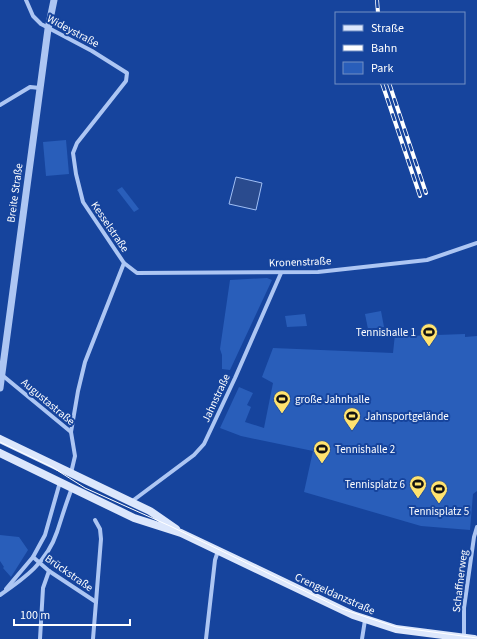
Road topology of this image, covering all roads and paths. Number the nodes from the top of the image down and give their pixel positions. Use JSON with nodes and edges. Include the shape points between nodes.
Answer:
{"nodes":[{"id":1,"x":26,"y":0,"type":"edge"},
{"id":2,"x":54,"y":0,"type":"edge"},
{"id":3,"x":48,"y":29,"type":"junction"},
{"id":4,"x":122,"y":68,"type":"joint"},
{"id":5,"x":40,"y":88,"type":"junction"},
{"id":6,"x":0,"y":105,"type":"edge"},
{"id":7,"x":477,"y":243,"type":"edge"},
{"id":8,"x":124,"y":263,"type":"junction"},
{"id":9,"x":281,"y":273,"type":"junction"},
{"id":10,"x":1,"y":374,"type":"edge"},
{"id":11,"x":0,"y":388,"type":"edge"},
{"id":12,"x":71,"y":432,"type":"junction"},
{"id":13,"x":0,"y":439,"type":"edge"},
{"id":14,"x":0,"y":453,"type":"edge"},
{"id":15,"x":71,"y":474,"type":"junction"},
{"id":16,"x":60,"y":482,"type":"junction"},
{"id":17,"x":72,"y":488,"type":"junction"},
{"id":18,"x":130,"y":502,"type":"junction"},
{"id":19,"x":120,"y":512,"type":"junction"},
{"id":20,"x":95,"y":520,"type":"dead end"},
{"id":21,"x":477,"y":527,"type":"edge"},
{"id":22,"x":181,"y":533,"type":"junction"},
{"id":23,"x":218,"y":551,"type":"junction"},
{"id":24,"x":33,"y":557,"type":"junction"},
{"id":25,"x":40,"y":564,"type":"junction"},
{"id":26,"x":48,"y":571,"type":"junction"},
{"id":27,"x":1,"y":595,"type":"edge"},
{"id":28,"x":96,"y":602,"type":"junction"},
{"id":29,"x":365,"y":620,"type":"junction"},
{"id":30,"x":448,"y":637,"type":"edge"},
{"id":31,"x":464,"y":638,"type":"junction"},
{"id":32,"x":40,"y":639,"type":"edge"},
{"id":33,"x":93,"y":639,"type":"edge"},
{"id":34,"x":206,"y":639,"type":"edge"},
{"id":35,"x":362,"y":639,"type":"edge"},
{"id":36,"x":474,"y":639,"type":"edge"}],
"edges":[{"from":1,"to":3,"type":"street","name":"Wideystraße","via":[[34,16]]},
{"from":2,"to":3,"type":"street","name":"Breite Straße"},
{"from":3,"to":4,"type":"street","name":"Wideystraße"},
{"from":3,"to":5,"type":"street","name":"Breite Straße"},
{"from":4,"to":8,"type":"street","name":"Kesselstraße","via":[[128,78],[77,143],[73,153],[83,202]]},
{"from":5,"to":6,"type":"street","via":[[30,87]]},
{"from":5,"to":10,"type":"street","name":"Breite Straße"},
{"from":7,"to":9,"type":"street","name":"Kronenstraße","via":[[427,260],[318,272]]},
{"from":8,"to":9,"type":"street","name":"Kronenstraße","via":[[137,272]]},
{"from":8,"to":12,"type":"street","name":"Kesselstraße","via":[[85,362]]},
{"from":9,"to":18,"type":"street","name":"Jahnstraße","via":[[204,444],[194,455]]},
{"from":10,"to":11,"type":"street","name":"Breite Straße"},
{"from":10,"to":12,"type":"street","name":"Augustastraße"},
{"from":12,"to":15,"type":"street","name":"Augustastraße","via":[[75,456]]},
{"from":13,"to":15,"type":"main road","name":"Crengeldanzstraße"},
{"from":14,"to":16,"type":"main road","name":"Crengeldanzstraße"},
{"from":15,"to":16,"type":"main road"},
{"from":15,"to":17,"type":"main road"},
{"from":15,"to":18,"type":"main road","name":"Crengeldanzstraße"},
{"from":16,"to":17,"type":"main road","name":"Crengeldanzstraße"},
{"from":16,"to":24,"type":"street","via":[[47,531]]},
{"from":17,"to":19,"type":"main road","name":"Crengeldanzstraße"},
{"from":17,"to":25,"type":"street","via":[[51,547]]},
{"from":18,"to":19,"type":"main road"},
{"from":18,"to":22,"type":"main road","name":"Crengeldanzstraße","via":[[150,511]]},
{"from":19,"to":22,"type":"main road","name":"Crengeldanzstraße"},
{"from":20,"to":28,"type":"street","name":"Brückstraße","via":[[100,529],[101,539]]},
{"from":21,"to":31,"type":"street","name":"Schaffnerweg","via":[[464,608]]},
{"from":22,"to":23,"type":"main road","name":"Crengeldanzstraße"},
{"from":23,"to":29,"type":"main road","name":"Crengeldanzstraße"},
{"from":23,"to":34,"type":"street"},
{"from":24,"to":25,"type":"street","name":"Brückstraße"},
{"from":24,"to":27,"type":"street"},
{"from":25,"to":26,"type":"street","name":"Brückstraße"},
{"from":25,"to":27,"type":"street"},
{"from":26,"to":28,"type":"street","name":"Brückstraße"},
{"from":26,"to":32,"type":"street","via":[[43,588]]},
{"from":28,"to":33,"type":"street","name":"Brückstraße"},
{"from":29,"to":30,"type":"main road","name":"Crengeldanzstraße","via":[[396,629]]},
{"from":29,"to":35,"type":"street"},
{"from":30,"to":31,"type":"main road","name":"Crengeldanzstraße"},
{"from":31,"to":36,"type":"main road","name":"Crengeldanzstraße"}]}
